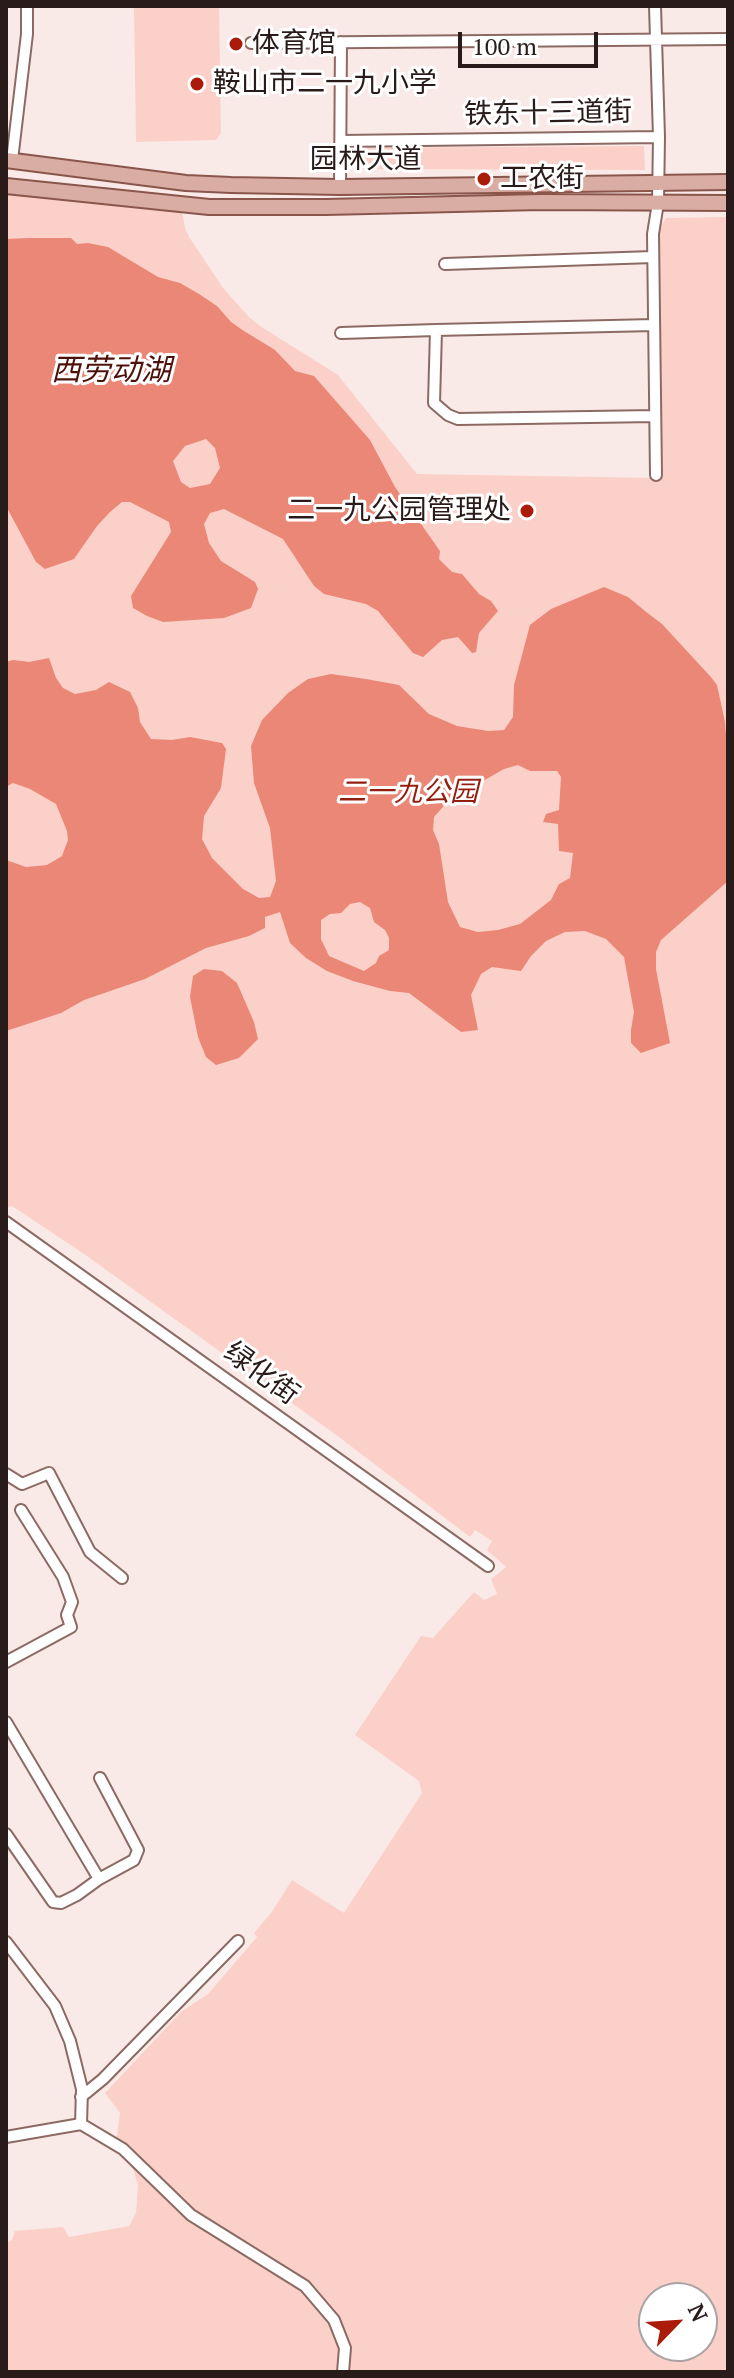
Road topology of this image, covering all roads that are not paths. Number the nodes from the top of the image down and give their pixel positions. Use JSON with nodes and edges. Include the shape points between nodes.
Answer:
{"nodes":[{"id":1,"x":27,"y":6,"type":"edge"},
{"id":2,"x":655,"y":6,"type":"edge"},
{"id":3,"x":728,"y":39,"type":"edge"},
{"id":4,"x":656,"y":41,"type":"junction"},
{"id":5,"x":341,"y":42,"type":"junction"},
{"id":6,"x":251,"y":43,"type":"dead end"},
{"id":7,"x":659,"y":137,"type":"junction"},
{"id":8,"x":341,"y":141,"type":"junction"},
{"id":9,"x":9,"y":160,"type":"edge"},
{"id":10,"x":676,"y":182,"type":"junction"},
{"id":11,"x":728,"y":182,"type":"edge"},
{"id":12,"x":659,"y":183,"type":"junction"},
{"id":13,"x":6,"y":186,"type":"edge"},
{"id":14,"x":340,"y":187,"type":"junction"},
{"id":15,"x":658,"y":203,"type":"junction"},
{"id":16,"x":728,"y":203,"type":"edge"},
{"id":17,"x":653,"y":257,"type":"junction"},
{"id":18,"x":445,"y":264,"type":"dead end"},
{"id":19,"x":654,"y":325,"type":"junction"},
{"id":20,"x":436,"y":330,"type":"junction"},
{"id":21,"x":341,"y":333,"type":"dead end"},
{"id":22,"x":655,"y":416,"type":"junction"},
{"id":23,"x":656,"y":475,"type":"dead end"},
{"id":24,"x":6,"y":1222,"type":"edge"},
{"id":25,"x":6,"y":1474,"type":"edge"},
{"id":26,"x":21,"y":1510,"type":"dead end"},
{"id":27,"x":488,"y":1566,"type":"dead end"},
{"id":28,"x":122,"y":1578,"type":"dead end"},
{"id":29,"x":6,"y":1662,"type":"edge"},
{"id":30,"x":6,"y":1722,"type":"edge"},
{"id":31,"x":100,"y":1778,"type":"dead end"},
{"id":32,"x":6,"y":1834,"type":"edge"},
{"id":33,"x":99,"y":1879,"type":"junction"},
{"id":34,"x":238,"y":1941,"type":"dead end"},
{"id":35,"x":6,"y":1942,"type":"edge"},
{"id":36,"x":81,"y":2097,"type":"junction"},
{"id":37,"x":81,"y":2124,"type":"junction"},
{"id":38,"x":6,"y":2137,"type":"edge"},
{"id":39,"x":343,"y":2372,"type":"edge"}],
"edges":[{"from":1,"to":9,"type":"street"},
{"from":2,"to":4,"type":"street"},
{"from":3,"to":4,"type":"street"},
{"from":4,"to":5,"type":"street"},
{"from":4,"to":7,"type":"street"},
{"from":5,"to":6,"type":"street"},
{"from":5,"to":8,"type":"street"},
{"from":7,"to":8,"type":"street","name":"铁东十三道街"},
{"from":7,"to":12,"type":"street"},
{"from":8,"to":14,"type":"street"},
{"from":9,"to":14,"type":"main road","name":"园林大道","via":[[186,183]]},
{"from":10,"to":11,"type":"main road","name":"园林大道"},
{"from":10,"to":12,"type":"main road","name":"园林大道"},
{"from":10,"to":15,"type":"street","via":[[664,188]]},
{"from":12,"to":14,"type":"main road","name":"园林大道"},
{"from":12,"to":15,"type":"street"},
{"from":13,"to":15,"type":"main road","via":[[209,207]]},
{"from":15,"to":16,"type":"main road"},
{"from":15,"to":17,"type":"street"},
{"from":17,"to":18,"type":"street"},
{"from":17,"to":19,"type":"street"},
{"from":19,"to":20,"type":"street"},
{"from":19,"to":22,"type":"street"},
{"from":20,"to":21,"type":"street"},
{"from":20,"to":22,"type":"street","via":[[434,403],[458,419]]},
{"from":22,"to":23,"type":"street"},
{"from":24,"to":27,"type":"street","name":"绿化街"},
{"from":25,"to":28,"type":"street","via":[[22,1484],[49,1473],[90,1552]]},
{"from":26,"to":29,"type":"street","via":[[63,1577],[72,1602],[67,1615],[71,1627]]},
{"from":30,"to":33,"type":"street"},
{"from":31,"to":33,"type":"street","via":[[138,1850],[134,1860]]},
{"from":32,"to":33,"type":"street","via":[[53,1902],[61,1903]]},
{"from":34,"to":36,"type":"street"},
{"from":35,"to":36,"type":"street","via":[[55,2006],[70,2041]]},
{"from":36,"to":37,"type":"street"},
{"from":37,"to":38,"type":"street"},
{"from":37,"to":39,"type":"street","via":[[123,2149],[191,2215],[305,2286],[334,2320],[345,2348]]}]}
